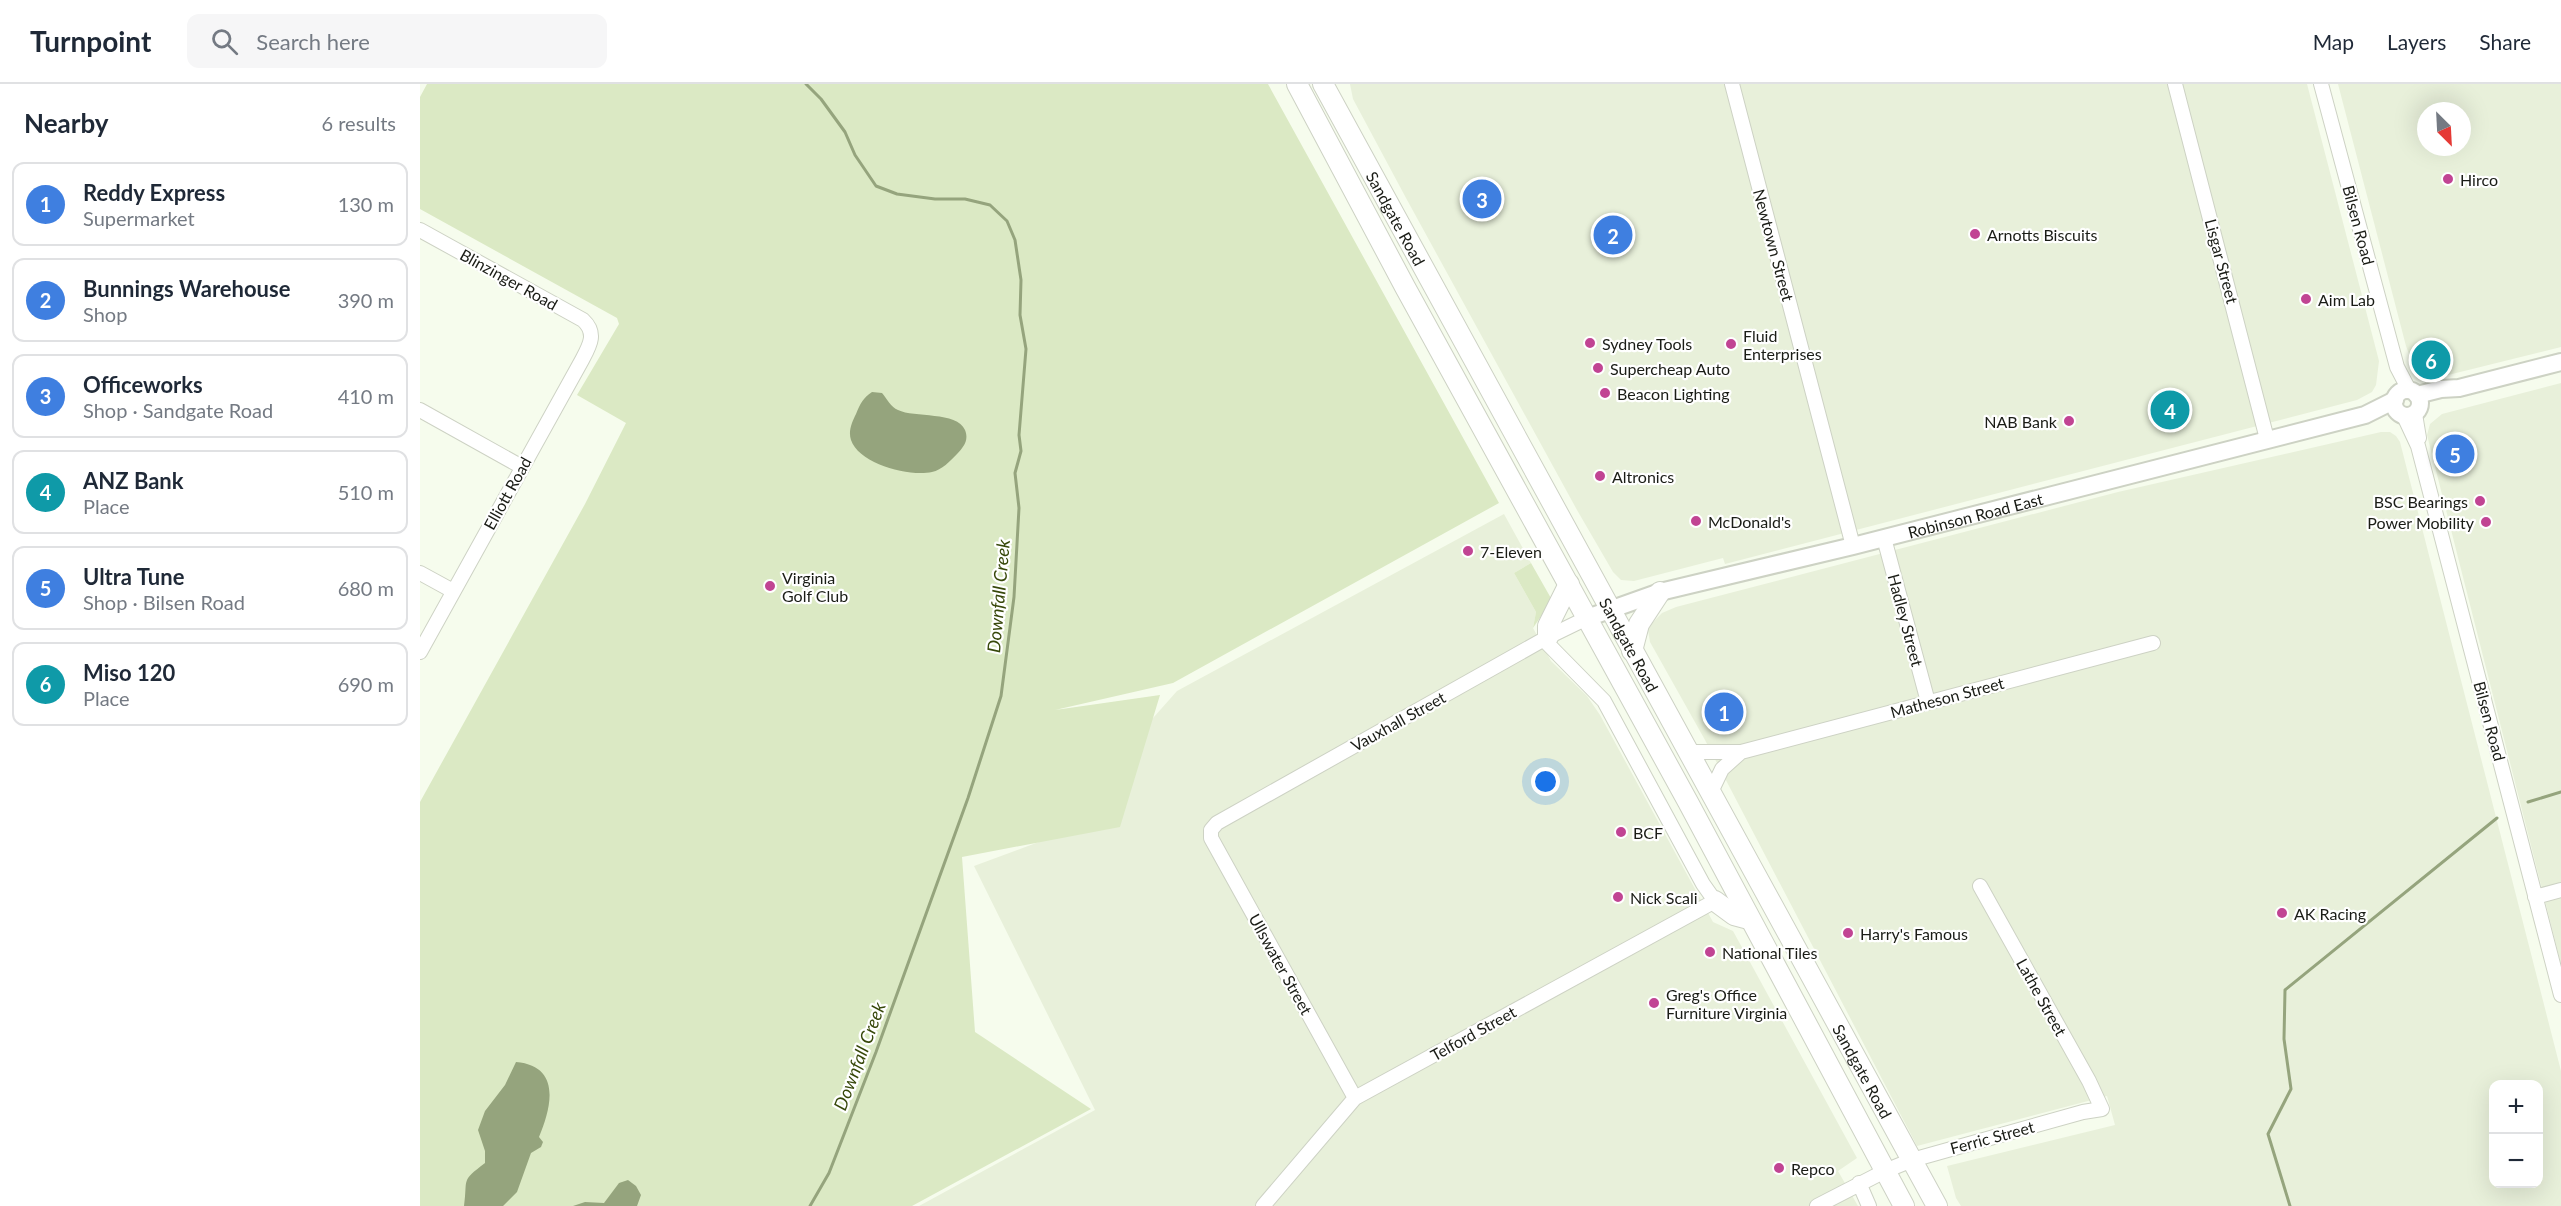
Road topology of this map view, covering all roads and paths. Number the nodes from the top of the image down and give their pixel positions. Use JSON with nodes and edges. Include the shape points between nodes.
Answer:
{"nodes":[{"id":1,"x":1297,"y":84,"type":"edge"},
{"id":2,"x":1732,"y":84,"type":"edge"},
{"id":3,"x":2175,"y":84,"type":"edge"},
{"id":4,"x":2321,"y":84,"type":"edge"},
{"id":5,"x":1330,"y":88,"type":"edge"},
{"id":6,"x":420,"y":230,"type":"edge"},
{"id":7,"x":592,"y":334,"type":"joint"},
{"id":8,"x":2561,"y":362,"type":"edge"},
{"id":9,"x":2407,"y":403,"type":"junction"},
{"id":10,"x":420,"y":410,"type":"edge"},
{"id":11,"x":2267,"y":439,"type":"junction"},
{"id":12,"x":522,"y":466,"type":"junction"},
{"id":13,"x":1884,"y":538,"type":"junction"},
{"id":14,"x":1853,"y":546,"type":"junction"},
{"id":15,"x":420,"y":573,"type":"edge"},
{"id":16,"x":1569,"y":584,"type":"junction"},
{"id":17,"x":453,"y":591,"type":"junction"},
{"id":18,"x":1660,"y":592,"type":"junction"},
{"id":19,"x":1609,"y":608,"type":"junction"},
{"id":20,"x":1587,"y":618,"type":"junction"},
{"id":21,"x":1546,"y":638,"type":"junction"},
{"id":22,"x":2153,"y":643,"type":"dead end"},
{"id":23,"x":1632,"y":651,"type":"junction"},
{"id":24,"x":420,"y":652,"type":"edge"},
{"id":25,"x":1928,"y":702,"type":"junction"},
{"id":26,"x":1687,"y":752,"type":"junction"},
{"id":27,"x":1741,"y":752,"type":"junction"},
{"id":28,"x":1710,"y":794,"type":"junction"},
{"id":29,"x":1211,"y":830,"type":"joint"},
{"id":30,"x":1980,"y":886,"type":"dead end"},
{"id":31,"x":2561,"y":890,"type":"edge"},
{"id":32,"x":2535,"y":897,"type":"junction"},
{"id":33,"x":1715,"y":901,"type":"junction"},
{"id":34,"x":1749,"y":919,"type":"junction"},
{"id":35,"x":2561,"y":995,"type":"edge"},
{"id":36,"x":1355,"y":1098,"type":"junction"},
{"id":37,"x":2102,"y":1109,"type":"joint"},
{"id":38,"x":1912,"y":1160,"type":"junction"},
{"id":39,"x":1885,"y":1170,"type":"junction"},
{"id":40,"x":1859,"y":1183,"type":"junction"},
{"id":41,"x":1263,"y":1206,"type":"edge"},
{"id":42,"x":1817,"y":1206,"type":"edge"},
{"id":43,"x":1869,"y":1206,"type":"edge"},
{"id":44,"x":1904,"y":1206,"type":"edge"},
{"id":45,"x":1937,"y":1206,"type":"edge"}],
"edges":[{"from":1,"to":16,"type":"highway","name":"Sandgate Road"},
{"from":2,"to":14,"type":"street","name":"Newtown Street"},
{"from":3,"to":11,"type":"street","name":"Lisgar Street"},
{"from":4,"to":9,"type":"street","name":"Bilsen Road","via":[[2397,367],[2395,377]]},
{"from":5,"to":19,"type":"highway","name":"Sandgate Road"},
{"from":6,"to":7,"type":"street","name":"Blinzinger Road","via":[[583,320]]},
{"from":7,"to":12,"type":"street","name":"Elliott Road","via":[[586,353]]},
{"from":8,"to":9,"type":"main road","name":"Robinson Road East","via":[[2441,389]]},
{"from":9,"to":11,"type":"main road","name":"Robinson Road East","via":[[2375,416],[2365,415]]},
{"from":9,"to":32,"type":"street","name":"Bilsen Road","via":[[2419,437],[2418,446]]},
{"from":10,"to":12,"type":"street"},
{"from":11,"to":13,"type":"main road","name":"Robinson Road East"},
{"from":12,"to":17,"type":"street","name":"Elliott Road"},
{"from":13,"to":14,"type":"main road","name":"Robinson Road East"},
{"from":13,"to":25,"type":"street","name":"Hadley Street"},
{"from":14,"to":18,"type":"main road","name":"Robinson Road East"},
{"from":15,"to":17,"type":"street"},
{"from":16,"to":20,"type":"highway","name":"Sandgate Road"},
{"from":16,"to":21,"type":"highway"},
{"from":17,"to":24,"type":"street","name":"Elliott Road"},
{"from":18,"to":19,"type":"main road","name":"Robinson Road East"},
{"from":18,"to":23,"type":"highway","via":[[1639,624]]},
{"from":19,"to":20,"type":"main road","name":"Robinson Road East"},
{"from":19,"to":23,"type":"highway","name":"Sandgate Road"},
{"from":20,"to":21,"type":"street","name":"Vauxhall Street"},
{"from":20,"to":34,"type":"highway","name":"Sandgate Road"},
{"from":21,"to":29,"type":"street","name":"Vauxhall Street","via":[[1217,823]]},
{"from":21,"to":33,"type":"street","via":[[1604,701]]},
{"from":22,"to":25,"type":"street","name":"Matheson Street"},
{"from":23,"to":26,"type":"highway","name":"Sandgate Road"},
{"from":25,"to":27,"type":"street","name":"Matheson Street"},
{"from":26,"to":27,"type":"street","name":"Matheson Street"},
{"from":26,"to":28,"type":"highway","name":"Sandgate Road"},
{"from":27,"to":28,"type":"street","via":[[1725,764]]},
{"from":28,"to":38,"type":"highway","name":"Sandgate Road"},
{"from":29,"to":36,"type":"street","name":"Ullswater Street","via":[[1211,838]]},
{"from":30,"to":37,"type":"street","name":"Lathe Street"},
{"from":31,"to":32,"type":"street"},
{"from":32,"to":35,"type":"street","name":"Bilsen Road"},
{"from":33,"to":34,"type":"highway","via":[[1734,915]]},
{"from":33,"to":36,"type":"street","name":"Telford Street"},
{"from":34,"to":39,"type":"highway","name":"Sandgate Road"},
{"from":36,"to":41,"type":"street","name":"Telford Street"},
{"from":37,"to":38,"type":"street","name":"Ferric Street"},
{"from":38,"to":39,"type":"street","name":"Ferric Street"},
{"from":38,"to":45,"type":"highway","name":"Sandgate Road"},
{"from":39,"to":40,"type":"street","name":"Ferric Street"},
{"from":39,"to":44,"type":"highway","name":"Sandgate Road"},
{"from":40,"to":42,"type":"street","name":"Ferric Street"},
{"from":40,"to":43,"type":"street"}]}
